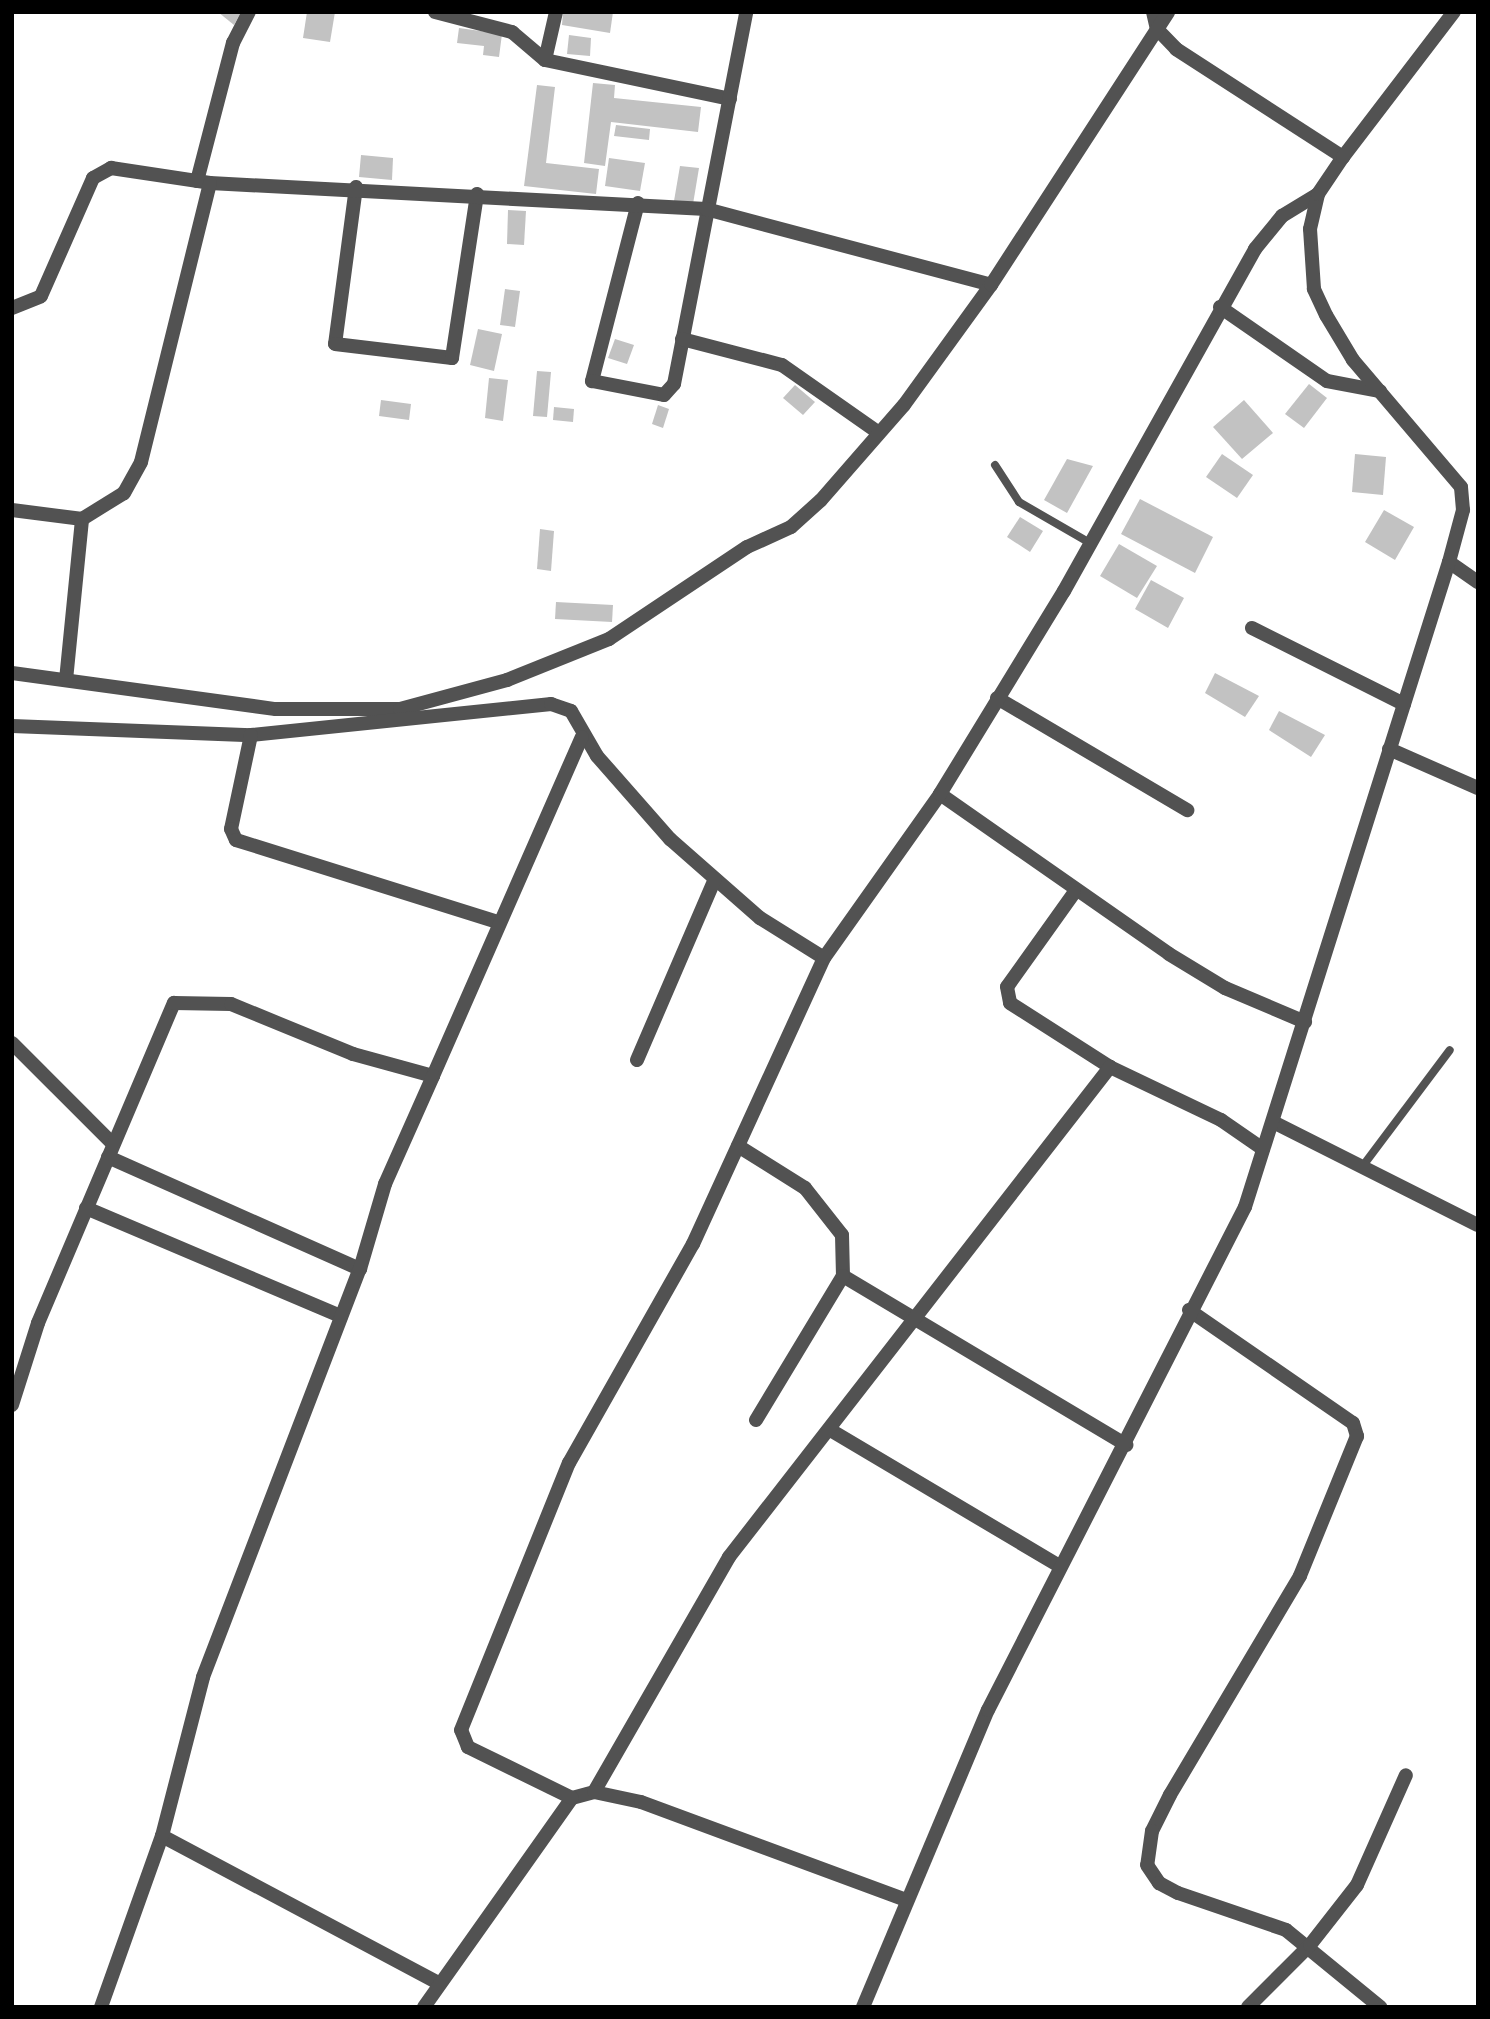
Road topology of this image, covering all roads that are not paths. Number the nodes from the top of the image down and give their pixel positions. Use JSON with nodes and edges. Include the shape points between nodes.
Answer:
{"nodes":[{"id":1,"x":249,"y":12,"type":"edge"},
{"id":2,"x":435,"y":12,"type":"edge"},
{"id":3,"x":556,"y":12,"type":"edge"},
{"id":4,"x":746,"y":12,"type":"edge"},
{"id":5,"x":1153,"y":12,"type":"edge"},
{"id":6,"x":1168,"y":12,"type":"edge"},
{"id":7,"x":1454,"y":12,"type":"edge"},
{"id":8,"x":1157,"y":29,"type":"junction"},
{"id":9,"x":545,"y":60,"type":"junction"},
{"id":10,"x":730,"y":99,"type":"junction"},
{"id":11,"x":1343,"y":157,"type":"junction"},
{"id":12,"x":204,"y":182,"type":"junction"},
{"id":13,"x":356,"y":187,"type":"junction"},
{"id":14,"x":477,"y":194,"type":"junction"},
{"id":15,"x":1318,"y":194,"type":"junction"},
{"id":16,"x":638,"y":203,"type":"junction"},
{"id":17,"x":706,"y":209,"type":"junction"},
{"id":18,"x":991,"y":285,"type":"junction"},
{"id":19,"x":1220,"y":307,"type":"junction"},
{"id":20,"x":12,"y":308,"type":"edge"},
{"id":21,"x":682,"y":339,"type":"junction"},
{"id":22,"x":1380,"y":391,"type":"junction"},
{"id":23,"x":879,"y":433,"type":"junction"},
{"id":24,"x":995,"y":465,"type":"dead end"},
{"id":25,"x":12,"y":510,"type":"edge"},
{"id":26,"x":82,"y":519,"type":"junction"},
{"id":27,"x":1090,"y":543,"type":"junction"},
{"id":28,"x":1449,"y":562,"type":"junction"},
{"id":29,"x":1478,"y":582,"type":"edge"},
{"id":30,"x":1252,"y":628,"type":"dead end"},
{"id":31,"x":12,"y":673,"type":"edge"},
{"id":32,"x":66,"y":680,"type":"junction"},
{"id":33,"x":997,"y":698,"type":"junction"},
{"id":34,"x":1404,"y":705,"type":"junction"},
{"id":35,"x":12,"y":726,"type":"edge"},
{"id":36,"x":251,"y":736,"type":"junction"},
{"id":37,"x":582,"y":737,"type":"junction"},
{"id":38,"x":1390,"y":749,"type":"junction"},
{"id":39,"x":1478,"y":789,"type":"edge"},
{"id":40,"x":940,"y":794,"type":"junction"},
{"id":41,"x":1187,"y":810,"type":"dead end"},
{"id":42,"x":715,"y":879,"type":"junction"},
{"id":43,"x":1074,"y":893,"type":"junction"},
{"id":44,"x":498,"y":922,"type":"junction"},
{"id":45,"x":824,"y":958,"type":"junction"},
{"id":46,"x":1305,"y":1021,"type":"junction"},
{"id":47,"x":12,"y":1043,"type":"edge"},
{"id":48,"x":1450,"y":1050,"type":"dead end"},
{"id":49,"x":637,"y":1060,"type":"dead end"},
{"id":50,"x":1110,"y":1067,"type":"junction"},
{"id":51,"x":433,"y":1076,"type":"junction"},
{"id":52,"x":1273,"y":1122,"type":"junction"},
{"id":53,"x":738,"y":1146,"type":"junction"},
{"id":54,"x":1263,"y":1149,"type":"junction"},
{"id":55,"x":111,"y":1151,"type":"junction"},
{"id":56,"x":1362,"y":1167,"type":"junction"},
{"id":57,"x":86,"y":1208,"type":"junction"},
{"id":58,"x":1478,"y":1225,"type":"edge"},
{"id":59,"x":359,"y":1269,"type":"junction"},
{"id":60,"x":843,"y":1276,"type":"junction"},
{"id":61,"x":1189,"y":1310,"type":"junction"},
{"id":62,"x":341,"y":1316,"type":"junction"},
{"id":63,"x":914,"y":1324,"type":"junction"},
{"id":64,"x":12,"y":1405,"type":"edge"},
{"id":65,"x":756,"y":1420,"type":"dead end"},
{"id":66,"x":832,"y":1431,"type":"junction"},
{"id":67,"x":1126,"y":1445,"type":"junction"},
{"id":68,"x":1058,"y":1565,"type":"junction"},
{"id":69,"x":1406,"y":1775,"type":"dead end"},
{"id":70,"x":594,"y":1792,"type":"junction"},
{"id":71,"x":572,"y":1798,"type":"junction"},
{"id":72,"x":162,"y":1836,"type":"junction"},
{"id":73,"x":906,"y":1900,"type":"junction"},
{"id":74,"x":1310,"y":1945,"type":"junction"},
{"id":75,"x":438,"y":1983,"type":"junction"},
{"id":76,"x":867,"y":2005,"type":"edge"},
{"id":77,"x":100,"y":2007,"type":"edge"},
{"id":78,"x":424,"y":2007,"type":"edge"},
{"id":79,"x":1248,"y":2007,"type":"edge"},
{"id":80,"x":1380,"y":2007,"type":"edge"}],
"edges":[{"from":1,"to":12,"type":"street","via":[[233,43]]},
{"from":2,"to":9,"type":"street","via":[[498,26]]},
{"from":3,"to":9,"type":"street"},
{"from":4,"to":10,"type":"street"},
{"from":5,"to":8,"type":"street"},
{"from":6,"to":8,"type":"street"},
{"from":7,"to":11,"type":"street"},
{"from":8,"to":11,"type":"street","via":[[1185,55]]},
{"from":8,"to":18,"type":"street"},
{"from":9,"to":10,"type":"street"},
{"from":10,"to":17,"type":"street"},
{"from":11,"to":15,"type":"street"},
{"from":12,"to":13,"type":"street"},
{"from":12,"to":20,"type":"street","via":[[100,171],[41,296]]},
{"from":12,"to":26,"type":"street","via":[[141,462],[124,493]]},
{"from":13,"to":14,"type":"street"},
{"from":13,"to":14,"type":"street","via":[[335,344],[452,358]]},
{"from":14,"to":16,"type":"street"},
{"from":15,"to":19,"type":"street","via":[[1282,216]]},
{"from":15,"to":22,"type":"street","via":[[1310,229],[1314,289],[1353,360]]},
{"from":16,"to":17,"type":"street"},
{"from":16,"to":21,"type":"street","via":[[592,381],[671,391]]},
{"from":17,"to":18,"type":"street"},
{"from":17,"to":21,"type":"street"},
{"from":18,"to":23,"type":"street"},
{"from":19,"to":22,"type":"street","via":[[1328,382]]},
{"from":19,"to":27,"type":"street"},
{"from":21,"to":23,"type":"street","via":[[782,365]]},
{"from":22,"to":28,"type":"street","via":[[1461,487],[1463,510]]},
{"from":23,"to":32,"type":"street","via":[[791,527],[747,547],[609,639],[507,680],[400,709],[321,712]]},
{"from":24,"to":27,"type":"lane","via":[[1019,502]]},
{"from":25,"to":26,"type":"street"},
{"from":26,"to":32,"type":"street"},
{"from":27,"to":33,"type":"street"},
{"from":28,"to":29,"type":"street"},
{"from":28,"to":34,"type":"street"},
{"from":30,"to":34,"type":"street"},
{"from":31,"to":32,"type":"street"},
{"from":33,"to":40,"type":"street"},
{"from":33,"to":41,"type":"street"},
{"from":34,"to":38,"type":"street"},
{"from":35,"to":36,"type":"street"},
{"from":36,"to":37,"type":"street","via":[[551,704],[571,711]]},
{"from":36,"to":44,"type":"street","via":[[231,829],[236,840]]},
{"from":37,"to":42,"type":"street","via":[[670,839]]},
{"from":37,"to":44,"type":"street"},
{"from":38,"to":39,"type":"street"},
{"from":38,"to":46,"type":"street"},
{"from":40,"to":43,"type":"street"},
{"from":40,"to":45,"type":"street"},
{"from":42,"to":45,"type":"street","via":[[760,918]]},
{"from":42,"to":49,"type":"street"},
{"from":43,"to":46,"type":"street","via":[[1225,988]]},
{"from":43,"to":50,"type":"street","via":[[1007,987],[1010,1003]]},
{"from":44,"to":51,"type":"street"},
{"from":45,"to":53,"type":"street"},
{"from":46,"to":52,"type":"street"},
{"from":47,"to":55,"type":"street"},
{"from":48,"to":56,"type":"lane"},
{"from":50,"to":54,"type":"street","via":[[1221,1120]]},
{"from":50,"to":63,"type":"street"},
{"from":51,"to":55,"type":"street","via":[[353,1054],[231,1004],[174,1003],[163,1019]]},
{"from":51,"to":59,"type":"street","via":[[384,1184]]},
{"from":52,"to":54,"type":"street"},
{"from":52,"to":56,"type":"street"},
{"from":53,"to":60,"type":"street","via":[[805,1188],[842,1235]]},
{"from":53,"to":71,"type":"street","via":[[693,1244],[569,1463],[464,1716],[461,1730],[468,1747]]},
{"from":54,"to":61,"type":"street","via":[[1244,1207]]},
{"from":55,"to":57,"type":"street"},
{"from":55,"to":59,"type":"street"},
{"from":56,"to":58,"type":"street"},
{"from":57,"to":62,"type":"street"},
{"from":57,"to":64,"type":"street","via":[[37,1323]]},
{"from":59,"to":62,"type":"street"},
{"from":60,"to":63,"type":"street"},
{"from":60,"to":65,"type":"street"},
{"from":61,"to":67,"type":"street"},
{"from":61,"to":74,"type":"street","via":[[1353,1423],[1357,1436],[1300,1576],[1152,1831],[1147,1865],[1159,1883],[1178,1893],[1242,1911]]},
{"from":62,"to":72,"type":"street","via":[[203,1677]]},
{"from":63,"to":66,"type":"street"},
{"from":63,"to":67,"type":"street"},
{"from":66,"to":68,"type":"street"},
{"from":66,"to":70,"type":"street","via":[[729,1557]]},
{"from":67,"to":68,"type":"street"},
{"from":68,"to":73,"type":"street"},
{"from":69,"to":74,"type":"street","via":[[1371,1864]]},
{"from":70,"to":71,"type":"street"},
{"from":70,"to":73,"type":"street","via":[[641,1802]]},
{"from":71,"to":75,"type":"street","via":[[487,1925]]},
{"from":72,"to":75,"type":"street"},
{"from":72,"to":77,"type":"street"},
{"from":73,"to":76,"type":"street"},
{"from":74,"to":79,"type":"street"},
{"from":74,"to":80,"type":"street"},
{"from":75,"to":78,"type":"street"}]}
